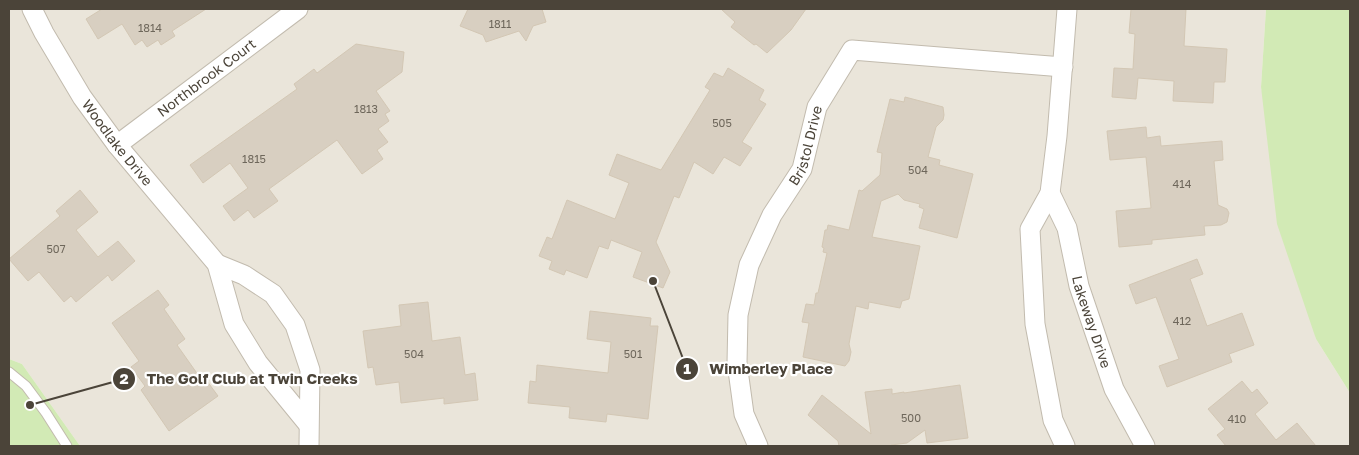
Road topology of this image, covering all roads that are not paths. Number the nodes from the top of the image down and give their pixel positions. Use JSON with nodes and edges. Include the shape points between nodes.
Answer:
{"nodes":[{"id":1,"x":32,"y":9,"type":"edge"},
{"id":2,"x":298,"y":9,"type":"edge"},
{"id":3,"x":1067,"y":9,"type":"edge"},
{"id":4,"x":1062,"y":67,"type":"junction"},
{"id":5,"x":117,"y":145,"type":"junction"},
{"id":6,"x":1050,"y":193,"type":"junction"},
{"id":7,"x":217,"y":264,"type":"junction"},
{"id":8,"x":9,"y":372,"type":"edge"},
{"id":9,"x":308,"y":424,"type":"junction"},
{"id":10,"x":67,"y":446,"type":"edge"},
{"id":11,"x":309,"y":446,"type":"edge"},
{"id":12,"x":758,"y":446,"type":"edge"},
{"id":13,"x":1065,"y":446,"type":"edge"},
{"id":14,"x":1144,"y":446,"type":"edge"}],
"edges":[{"from":1,"to":5,"type":"street","name":"Woodlake Drive","via":[[82,98]]},
{"from":2,"to":5,"type":"street","name":"Northbrook Court"},
{"from":3,"to":4,"type":"street"},
{"from":4,"to":6,"type":"street"},
{"from":4,"to":12,"type":"street","name":"Bristol Drive","via":[[852,50],[817,107],[802,169],[772,215],[749,265],[738,315],[737,363],[744,414]]},
{"from":5,"to":7,"type":"street","name":"Woodlake Drive"},
{"from":6,"to":13,"type":"street","via":[[1030,229],[1035,314],[1053,420]]},
{"from":6,"to":14,"type":"street","name":"Lakeway Drive","via":[[1067,228],[1079,286],[1114,389]]},
{"from":7,"to":9,"type":"street","name":"Woodlake Drive","via":[[234,324],[258,363]]},
{"from":7,"to":9,"type":"street","name":"Woodlake Drive","via":[[244,275],[273,294],[296,325],[310,370]]},
{"from":8,"to":10,"type":"lane","via":[[26,386]]},
{"from":9,"to":11,"type":"street","name":"Woodlake Drive"}]}
